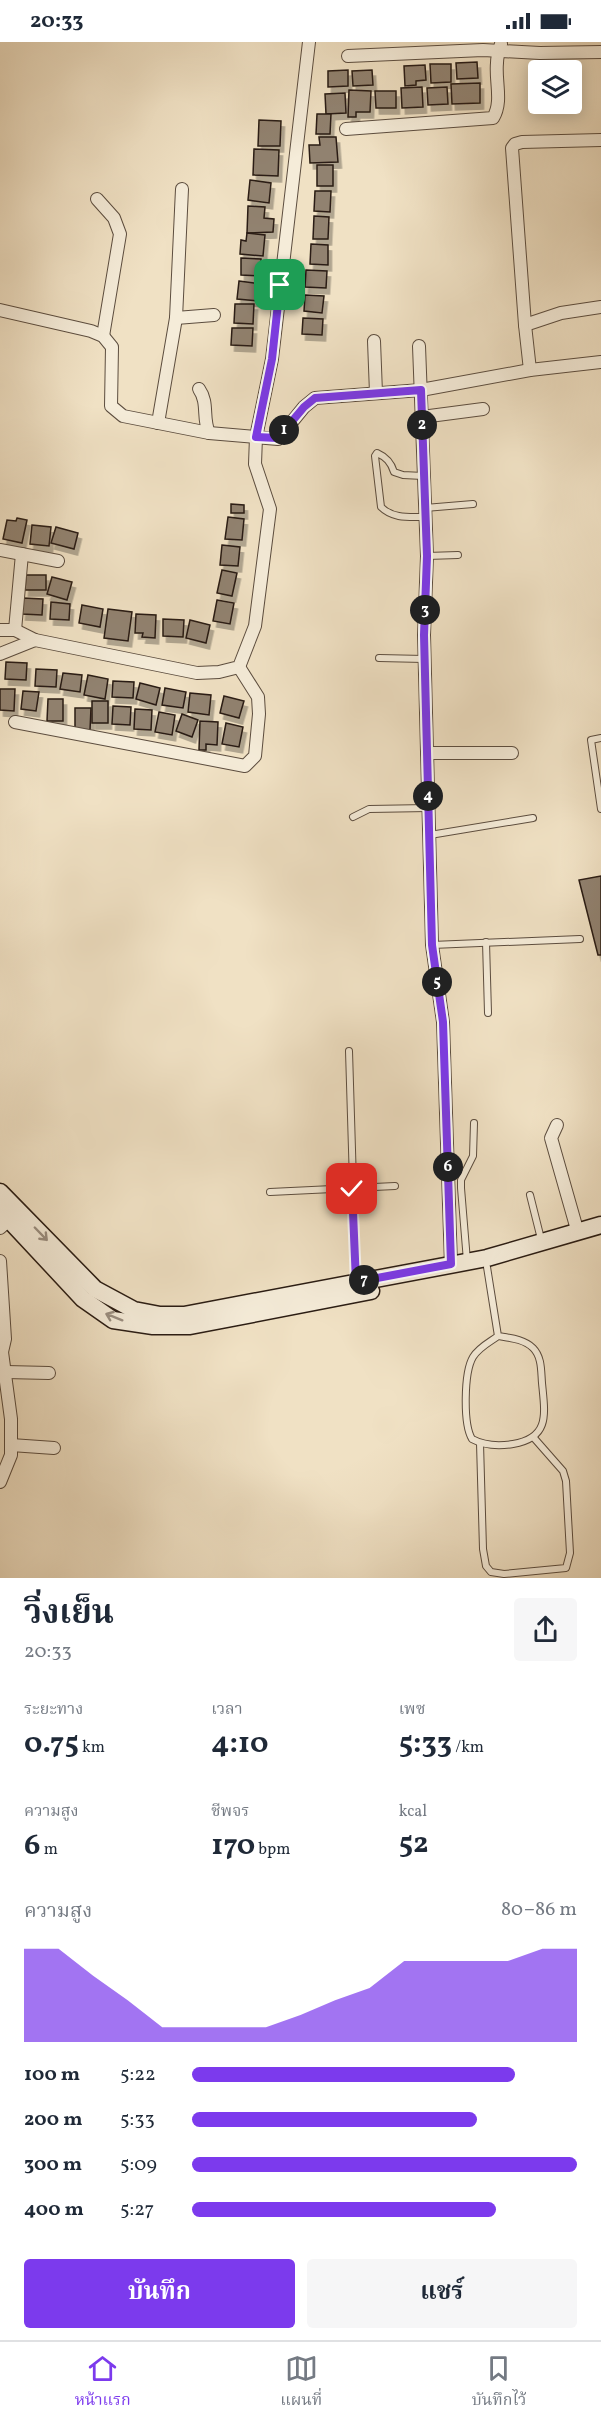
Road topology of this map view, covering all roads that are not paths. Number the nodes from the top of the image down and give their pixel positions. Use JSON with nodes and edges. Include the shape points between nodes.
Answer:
{"nodes":[{"id":1,"x":309,"y":42,"type":"edge"},
{"id":2,"x":500,"y":46,"type":"edge"},
{"id":3,"x":601,"y":52,"type":"edge"},
{"id":4,"x":348,"y":56,"type":"dead end"},
{"id":5,"x":346,"y":129,"type":"dead end"},
{"id":6,"x":601,"y":140,"type":"edge"},
{"id":7,"x":182,"y":189,"type":"dead end"},
{"id":8,"x":97,"y":199,"type":"dead end"},
{"id":9,"x":601,"y":307,"type":"edge"},
{"id":10,"x":0,"y":310,"type":"edge"},
{"id":11,"x":214,"y":315,"type":"dead end"},
{"id":12,"x":176,"y":318,"type":"junction"},
{"id":13,"x":525,"y":325,"type":"junction"},
{"id":14,"x":103,"y":336,"type":"junction"},
{"id":15,"x":374,"y":341,"type":"dead end"},
{"id":16,"x":419,"y":346,"type":"dead end"},
{"id":17,"x":601,"y":363,"type":"edge"},
{"id":18,"x":530,"y":370,"type":"junction"},
{"id":19,"x":199,"y":389,"type":"dead end"},
{"id":20,"x":421,"y":390,"type":"junction"},
{"id":21,"x":376,"y":393,"type":"junction"},
{"id":22,"x":483,"y":409,"type":"dead end"},
{"id":23,"x":422,"y":417,"type":"junction"},
{"id":24,"x":158,"y":423,"type":"junction"},
{"id":25,"x":209,"y":433,"type":"junction"},
{"id":26,"x":256,"y":437,"type":"junction"},
{"id":27,"x":423,"y":476,"type":"junction"},
{"id":28,"x":473,"y":504,"type":"dead end"},
{"id":29,"x":424,"y":513,"type":"junction"},
{"id":30,"x":0,"y":550,"type":"edge"},
{"id":31,"x":22,"y":554,"type":"junction"},
{"id":32,"x":458,"y":555,"type":"dead end"},
{"id":33,"x":427,"y":556,"type":"junction"},
{"id":34,"x":58,"y":561,"type":"dead end"},
{"id":35,"x":0,"y":630,"type":"edge"},
{"id":36,"x":15,"y":630,"type":"junction"},
{"id":37,"x":35,"y":640,"type":"junction"},
{"id":38,"x":0,"y":654,"type":"edge"},
{"id":39,"x":379,"y":658,"type":"dead end"},
{"id":40,"x":425,"y":659,"type":"junction"},
{"id":41,"x":239,"y":667,"type":"junction"},
{"id":42,"x":15,"y":722,"type":"dead end"},
{"id":43,"x":601,"y":738,"type":"edge"},
{"id":44,"x":427,"y":753,"type":"junction"},
{"id":45,"x":512,"y":753,"type":"dead end"},
{"id":46,"x":428,"y":808,"type":"junction"},
{"id":47,"x":601,"y":809,"type":"edge"},
{"id":48,"x":353,"y":817,"type":"dead end"},
{"id":49,"x":533,"y":818,"type":"dead end"},
{"id":50,"x":430,"y":835,"type":"junction"},
{"id":51,"x":580,"y":939,"type":"dead end"},
{"id":52,"x":486,"y":942,"type":"junction"},
{"id":53,"x":432,"y":945,"type":"junction"},
{"id":54,"x":488,"y":1013,"type":"dead end"},
{"id":55,"x":349,"y":1051,"type":"dead end"},
{"id":56,"x":474,"y":1123,"type":"dead end"},
{"id":57,"x":557,"y":1125,"type":"dead end"},
{"id":58,"x":395,"y":1186,"type":"dead end"},
{"id":59,"x":352,"y":1189,"type":"junction"},
{"id":60,"x":0,"y":1192,"type":"edge"},
{"id":61,"x":270,"y":1192,"type":"dead end"},
{"id":62,"x":530,"y":1195,"type":"dead end"},
{"id":63,"x":3,"y":1220,"type":"edge"},
{"id":64,"x":601,"y":1225,"type":"edge"},
{"id":65,"x":578,"y":1233,"type":"junction"},
{"id":66,"x":601,"y":1233,"type":"edge"},
{"id":67,"x":542,"y":1243,"type":"junction"},
{"id":68,"x":0,"y":1261,"type":"edge"},
{"id":69,"x":459,"y":1263,"type":"junction"},
{"id":70,"x":487,"y":1267,"type":"junction"},
{"id":71,"x":356,"y":1282,"type":"junction"},
{"id":72,"x":498,"y":1336,"type":"junction"},
{"id":73,"x":1,"y":1351,"type":"edge"},
{"id":74,"x":6,"y":1372,"type":"junction"},
{"id":75,"x":49,"y":1373,"type":"dead end"},
{"id":76,"x":534,"y":1438,"type":"junction"},
{"id":77,"x":480,"y":1443,"type":"junction"},
{"id":78,"x":11,"y":1445,"type":"junction"},
{"id":79,"x":54,"y":1448,"type":"dead end"},
{"id":80,"x":0,"y":1482,"type":"edge"}],
"edges":[{"from":1,"to":26,"type":"street","via":[[272,359]]},
{"from":2,"to":3,"type":"street","via":[[540,52]]},
{"from":2,"to":4,"type":"street"},
{"from":2,"to":5,"type":"street","via":[[496,64],[498,102],[493,118]]},
{"from":6,"to":13,"type":"street","via":[[522,142],[512,148]]},
{"from":7,"to":12,"type":"street"},
{"from":8,"to":14,"type":"street","via":[[114,218],[120,234]]},
{"from":9,"to":13,"type":"street"},
{"from":10,"to":14,"type":"street"},
{"from":11,"to":12,"type":"street"},
{"from":12,"to":24,"type":"street"},
{"from":13,"to":18,"type":"street"},
{"from":14,"to":24,"type":"street","via":[[112,347],[111,406],[123,416]]},
{"from":15,"to":21,"type":"street"},
{"from":16,"to":20,"type":"street"},
{"from":17,"to":18,"type":"street"},
{"from":18,"to":20,"type":"street"},
{"from":19,"to":25,"type":"street","via":[[204,396],[204,422]]},
{"from":20,"to":21,"type":"street"},
{"from":20,"to":23,"type":"street"},
{"from":21,"to":26,"type":"street","via":[[315,398],[278,438]]},
{"from":22,"to":23,"type":"street"},
{"from":23,"to":27,"type":"street"},
{"from":24,"to":25,"type":"street"},
{"from":25,"to":26,"type":"street"},
{"from":26,"to":41,"type":"street","via":[[255,464],[270,510],[255,626]]},
{"from":27,"to":29,"type":"street"},
{"from":27,"to":29,"type":"lane","via":[[394,472],[391,463],[377,453],[375,456],[381,507],[386,513],[397,517]]},
{"from":28,"to":29,"type":"lane"},
{"from":29,"to":33,"type":"street"},
{"from":30,"to":31,"type":"street"},
{"from":31,"to":34,"type":"street"},
{"from":31,"to":36,"type":"street"},
{"from":32,"to":33,"type":"lane"},
{"from":33,"to":40,"type":"street"},
{"from":35,"to":36,"type":"street"},
{"from":36,"to":37,"type":"street"},
{"from":37,"to":38,"type":"street"},
{"from":37,"to":41,"type":"street","via":[[196,673]]},
{"from":39,"to":40,"type":"lane"},
{"from":40,"to":44,"type":"street"},
{"from":41,"to":42,"type":"street","via":[[258,697],[255,756],[245,766]]},
{"from":43,"to":47,"type":"lane","via":[[591,740]]},
{"from":44,"to":45,"type":"street"},
{"from":44,"to":46,"type":"street"},
{"from":46,"to":48,"type":"lane","via":[[369,809]]},
{"from":46,"to":50,"type":"street"},
{"from":49,"to":50,"type":"lane"},
{"from":50,"to":53,"type":"street"},
{"from":51,"to":52,"type":"lane"},
{"from":52,"to":53,"type":"lane"},
{"from":52,"to":54,"type":"lane"},
{"from":53,"to":69,"type":"street","via":[[443,1022]]},
{"from":55,"to":59,"type":"lane"},
{"from":56,"to":69,"type":"lane","via":[[473,1156],[461,1180]]},
{"from":57,"to":65,"type":"street","via":[[551,1138]]},
{"from":58,"to":59,"type":"lane"},
{"from":59,"to":61,"type":"lane"},
{"from":59,"to":71,"type":"lane"},
{"from":60,"to":71,"type":"street","one_way":true,"via":[[95,1289],[134,1310],[184,1315]]},
{"from":62,"to":67,"type":"lane"},
{"from":70,"to":63,"type":"street","one_way":true,"via":[[190,1326],[153,1326],[113,1320],[82,1299]]},
{"from":64,"to":65,"type":"street"},
{"from":65,"to":67,"type":"street"},
{"from":66,"to":70,"type":"street"},
{"from":67,"to":69,"type":"street"},
{"from":68,"to":73,"type":"street","via":[[5,1339]]},
{"from":69,"to":71,"type":"street"},
{"from":70,"to":72,"type":"lane"},
{"from":72,"to":76,"type":"lane","via":[[520,1340],[539,1355],[544,1411]]},
{"from":72,"to":77,"type":"lane","via":[[478,1350],[469,1366],[468,1427],[472,1439]]},
{"from":73,"to":74,"type":"street"},
{"from":74,"to":75,"type":"street"},
{"from":74,"to":78,"type":"street"},
{"from":76,"to":77,"type":"lane","via":[[503,1446]]},
{"from":76,"to":77,"type":"lane","via":[[563,1471],[566,1481],[570,1553],[566,1568],[504,1574],[491,1572],[486,1566]]},
{"from":78,"to":79,"type":"street"},
{"from":78,"to":80,"type":"street"}]}
